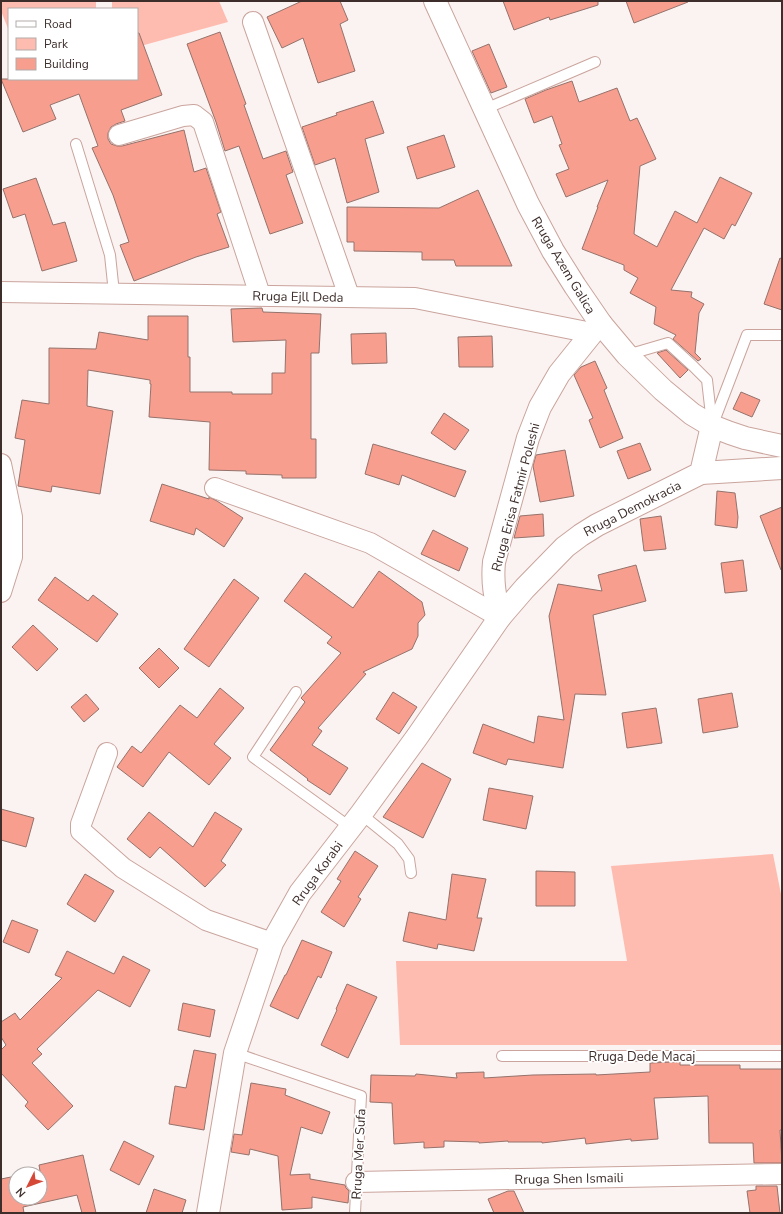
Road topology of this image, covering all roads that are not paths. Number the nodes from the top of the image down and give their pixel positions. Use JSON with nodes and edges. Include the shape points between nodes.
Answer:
{"nodes":[{"id":1,"x":435,"y":1,"type":"edge"},
{"id":2,"x":253,"y":22,"type":"dead end"},
{"id":3,"x":595,"y":62,"type":"dead end"},
{"id":4,"x":485,"y":109,"type":"junction"},
{"id":5,"x":119,"y":135,"type":"dead end"},
{"id":6,"x":76,"y":144,"type":"dead end"},
{"id":7,"x":1,"y":292,"type":"edge"},
{"id":8,"x":114,"y":293,"type":"junction"},
{"id":9,"x":260,"y":295,"type":"junction"},
{"id":10,"x":348,"y":296,"type":"junction"},
{"id":11,"x":596,"y":328,"type":"junction"},
{"id":12,"x":782,"y":335,"type":"edge"},
{"id":13,"x":627,"y":354,"type":"junction"},
{"id":14,"x":712,"y":426,"type":"junction"},
{"id":15,"x":782,"y":446,"type":"edge"},
{"id":16,"x":1,"y":464,"type":"edge"},
{"id":17,"x":782,"y":468,"type":"edge"},
{"id":18,"x":701,"y":473,"type":"junction"},
{"id":19,"x":215,"y":488,"type":"dead end"},
{"id":20,"x":6,"y":517,"type":"edge"},
{"id":21,"x":1,"y":592,"type":"edge"},
{"id":22,"x":500,"y":617,"type":"junction"},
{"id":23,"x":296,"y":692,"type":"dead end"},
{"id":24,"x":107,"y":753,"type":"dead end"},
{"id":25,"x":356,"y":820,"type":"junction"},
{"id":26,"x":411,"y":873,"type":"dead end"},
{"id":27,"x":272,"y":943,"type":"junction"},
{"id":28,"x":235,"y":1053,"type":"junction"},
{"id":29,"x":502,"y":1056,"type":"dead end"},
{"id":30,"x":782,"y":1056,"type":"edge"},
{"id":31,"x":782,"y":1174,"type":"edge"},
{"id":32,"x":356,"y":1182,"type":"junction"},
{"id":33,"x":208,"y":1213,"type":"edge"},
{"id":34,"x":355,"y":1213,"type":"edge"}],
"edges":[{"from":1,"to":4,"type":"street","name":"Rruga Azem Galica"},
{"from":2,"to":10,"type":"street"},
{"from":3,"to":4,"type":"lane"},
{"from":4,"to":11,"type":"street","name":"Rruga Azem Galica","via":[[528,204]]},
{"from":5,"to":9,"type":"street","via":[[183,116],[194,115],[203,122]]},
{"from":6,"to":8,"type":"lane","via":[[110,255]]},
{"from":7,"to":8,"type":"street","name":"Rruga Ejll Deda"},
{"from":8,"to":9,"type":"street","name":"Rruga Ejll Deda"},
{"from":9,"to":10,"type":"street","name":"Rruga Ejll Deda"},
{"from":10,"to":11,"type":"street","name":"Rruga Ejll Deda","via":[[415,298]]},
{"from":11,"to":13,"type":"street","name":"Rruga Azem Galica"},
{"from":11,"to":22,"type":"street","name":"Rruga Erisa Fatmir Poleshi","via":[[559,374],[540,407],[528,438],[494,562],[494,593]]},
{"from":12,"to":14,"type":"lane","via":[[747,335]]},
{"from":13,"to":14,"type":"street","name":"Rruga Azem Galica","via":[[692,414]]},
{"from":13,"to":14,"type":"lane","via":[[668,343],[707,380]]},
{"from":14,"to":15,"type":"street","name":"Rruga Azem Galica","via":[[745,438]]},
{"from":14,"to":18,"type":"street"},
{"from":16,"to":20,"type":"street"},
{"from":17,"to":18,"type":"street","name":"Rruga Demokracia"},
{"from":18,"to":22,"type":"street","name":"Rruga Demokracia","via":[[581,535],[551,561]]},
{"from":19,"to":22,"type":"street","via":[[370,543]]},
{"from":20,"to":21,"type":"street","via":[[12,557]]},
{"from":22,"to":25,"type":"street","name":"Rruga Korabi"},
{"from":23,"to":25,"type":"lane","via":[[253,757]]},
{"from":24,"to":27,"type":"street","via":[[81,824],[81,831],[123,868],[206,920]]},
{"from":25,"to":26,"type":"lane","via":[[398,844],[409,858]]},
{"from":25,"to":27,"type":"street","name":"Rruga Korabi","via":[[300,893]]},
{"from":27,"to":28,"type":"street","name":"Rruga Korabi"},
{"from":28,"to":32,"type":"lane","name":"Rruga Mer Sufa","via":[[361,1096]]},
{"from":28,"to":33,"type":"street","name":"Rruga Korabi"},
{"from":29,"to":30,"type":"lane","name":"Rruga Dede Macaj"},
{"from":31,"to":32,"type":"street","name":"Rruga Shen Ismaili"},
{"from":32,"to":34,"type":"lane","name":"Rruga Mer Sufa"}]}
